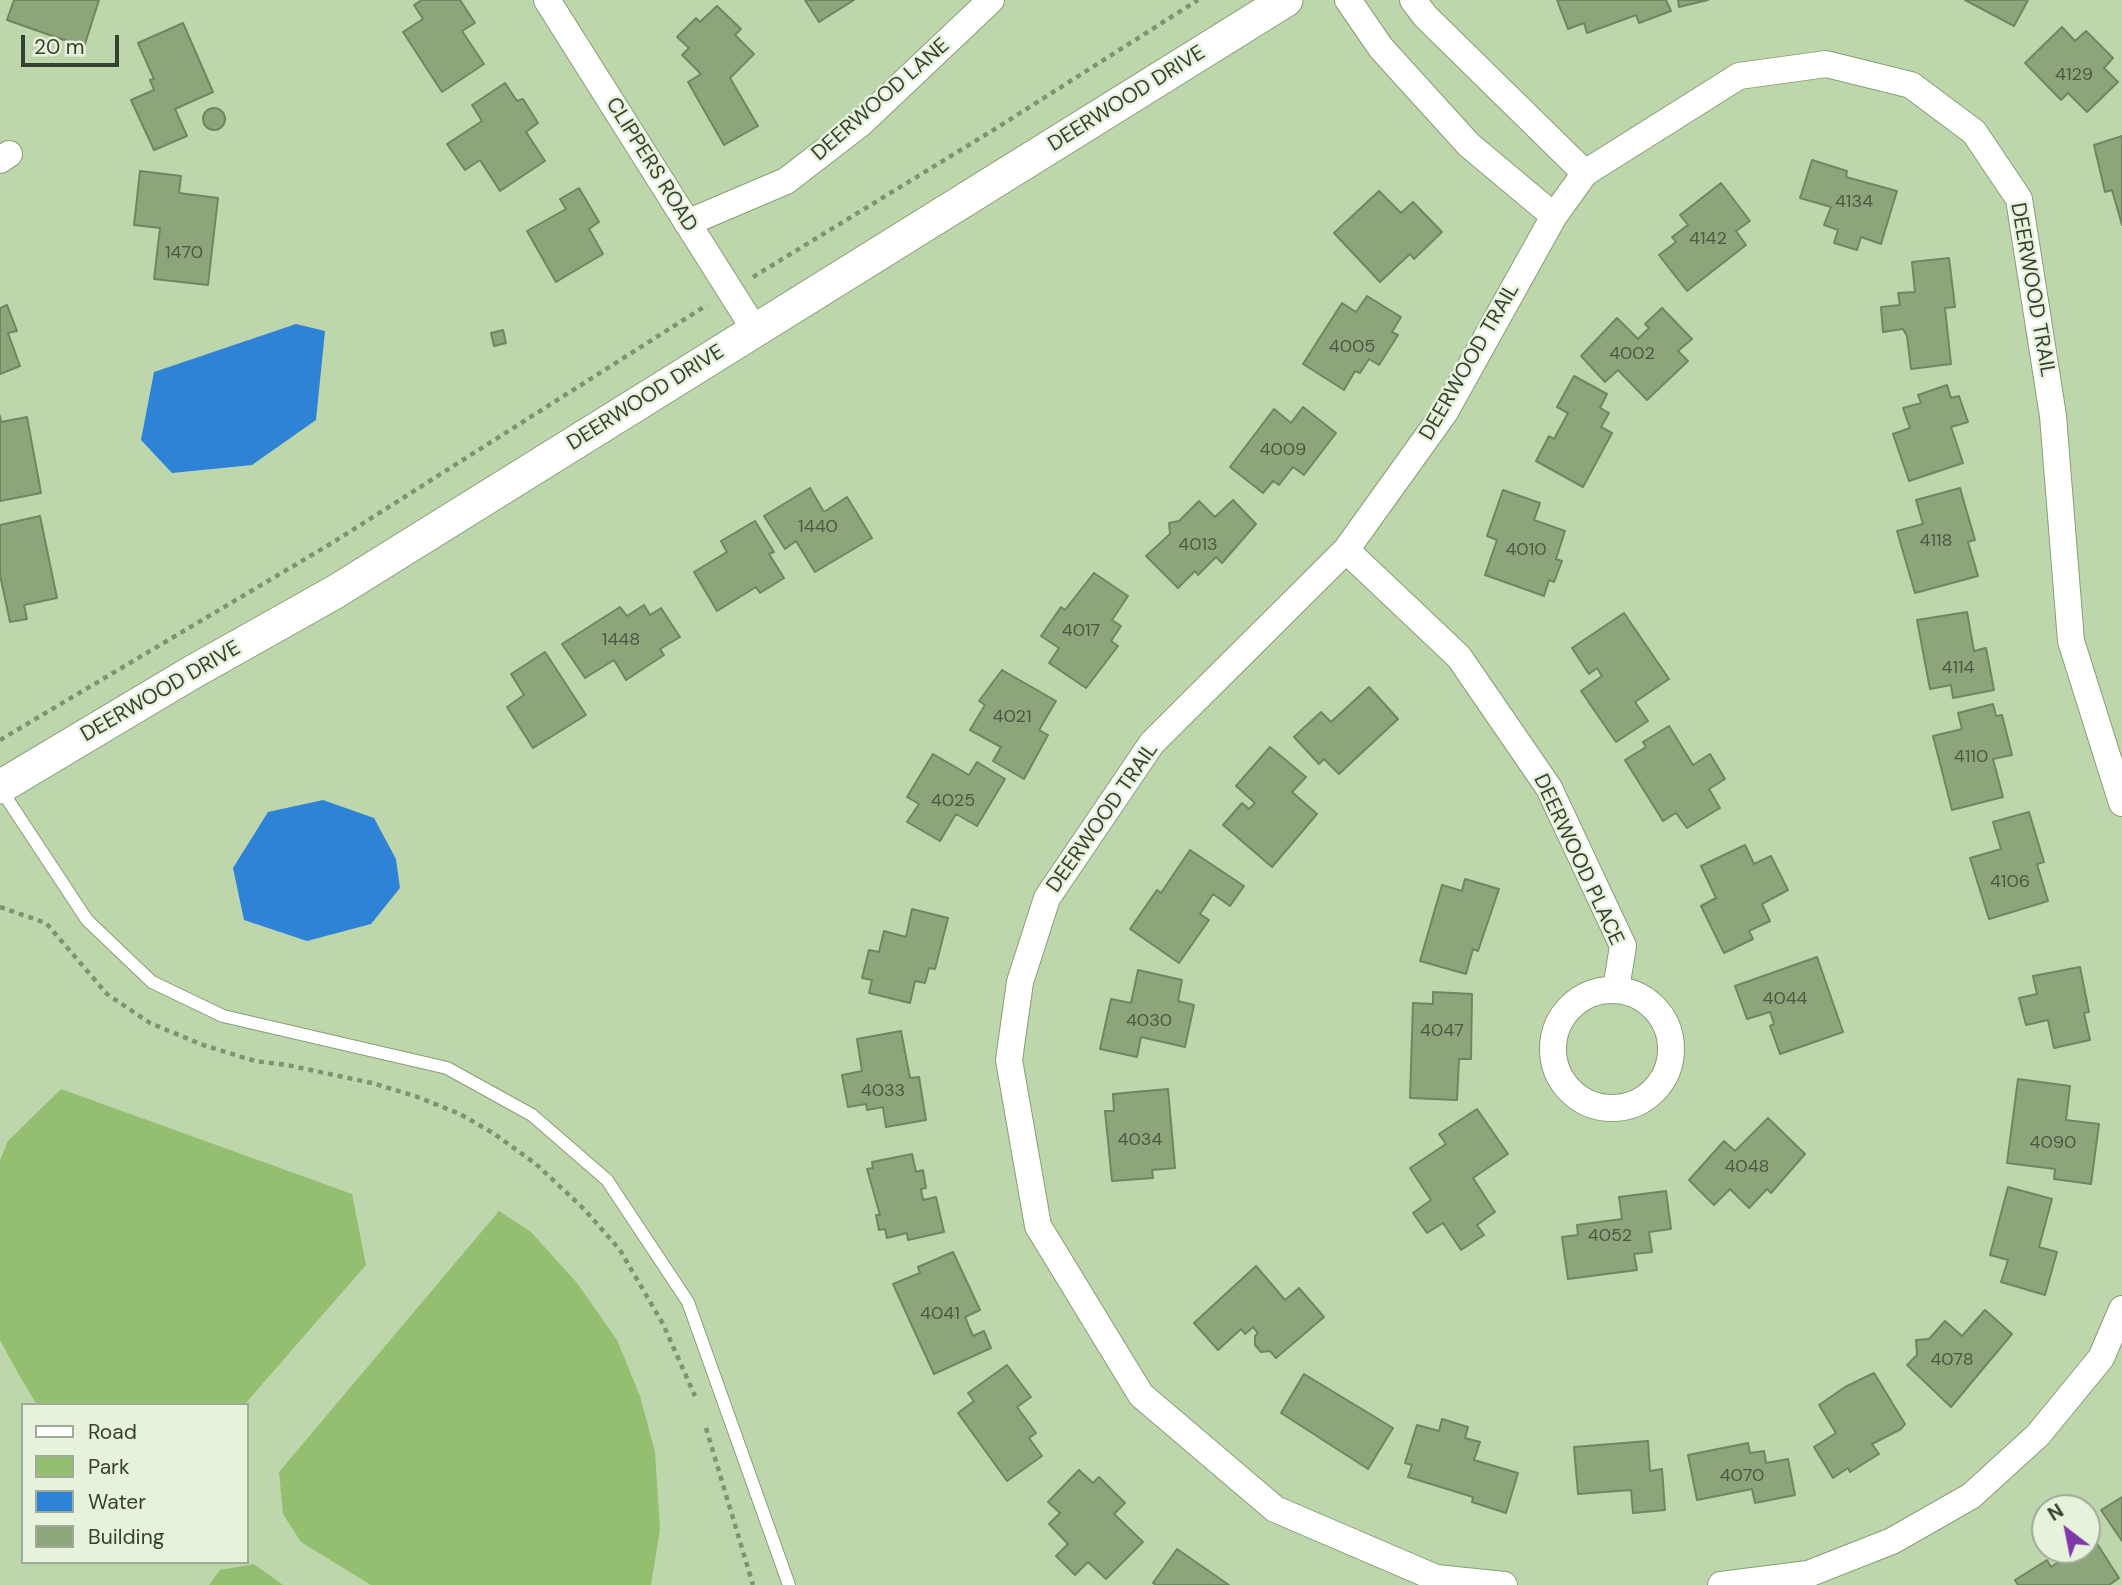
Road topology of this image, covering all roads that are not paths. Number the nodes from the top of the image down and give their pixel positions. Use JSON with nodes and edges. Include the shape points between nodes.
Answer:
{"nodes":[{"id":1,"x":547,"y":0,"type":"edge"},
{"id":2,"x":991,"y":0,"type":"edge"},
{"id":3,"x":1286,"y":0,"type":"edge"},
{"id":4,"x":1348,"y":0,"type":"edge"},
{"id":5,"x":1413,"y":0,"type":"edge"},
{"id":6,"x":1585,"y":173,"type":"junction"},
{"id":7,"x":1553,"y":216,"type":"junction"},
{"id":8,"x":687,"y":223,"type":"junction"},
{"id":9,"x":755,"y":330,"type":"junction"},
{"id":10,"x":1346,"y":550,"type":"junction"},
{"id":11,"x":0,"y":787,"type":"edge"},
{"id":12,"x":2122,"y":803,"type":"edge"},
{"id":13,"x":1616,"y":989,"type":"junction"},
{"id":14,"x":2122,"y":1309,"type":"edge"},
{"id":15,"x":789,"y":1585,"type":"edge"},
{"id":16,"x":1504,"y":1585,"type":"edge"},
{"id":17,"x":1721,"y":1585,"type":"edge"}],
"edges":[{"from":1,"to":8,"type":"street","name":"CLIPPERS ROAD"},
{"from":2,"to":8,"type":"street","name":"DEERWOOD LANE","via":[[860,124],[786,181]]},
{"from":3,"to":9,"type":"street","name":"DEERWOOD DRIVE"},
{"from":4,"to":7,"type":"street","via":[[1381,48],[1469,145]]},
{"from":5,"to":6,"type":"street"},
{"from":6,"to":7,"type":"street","name":"DEERWOOD TRAIL"},
{"from":6,"to":12,"type":"street","name":"DEERWOOD TRAIL","via":[[1739,76],[1826,64],[1911,85],[1974,132],[2019,199],[2053,416],[2071,641]]},
{"from":7,"to":10,"type":"street","name":"DEERWOOD TRAIL","via":[[1445,412]]},
{"from":8,"to":9,"type":"street","name":"CLIPPERS ROAD"},
{"from":9,"to":11,"type":"street","name":"DEERWOOD DRIVE","via":[[335,592]]},
{"from":10,"to":13,"type":"street","name":"DEERWOOD PLACE","via":[[1459,657],[1549,788],[1623,946]]},
{"from":10,"to":16,"type":"street","name":"DEERWOOD TRAIL","via":[[1152,743],[1047,898],[1020,982],[1009,1060],[1038,1226],[1141,1395],[1275,1509],[1436,1577]]},
{"from":11,"to":15,"type":"lane","via":[[87,920],[152,982],[223,1016],[447,1068],[532,1115],[607,1180],[688,1302]]},
{"from":13,"to":13,"type":"street","via":[[1580,998],[1556,1027],[1552,1045],[1553,1064],[1573,1095],[1589,1105],[1609,1109],[1648,1097],[1662,1082],[1670,1062],[1665,1022],[1645,1000]]},
{"from":14,"to":17,"type":"street","via":[[2101,1359],[2038,1435],[1971,1496],[1892,1541],[1808,1574]]}]}
